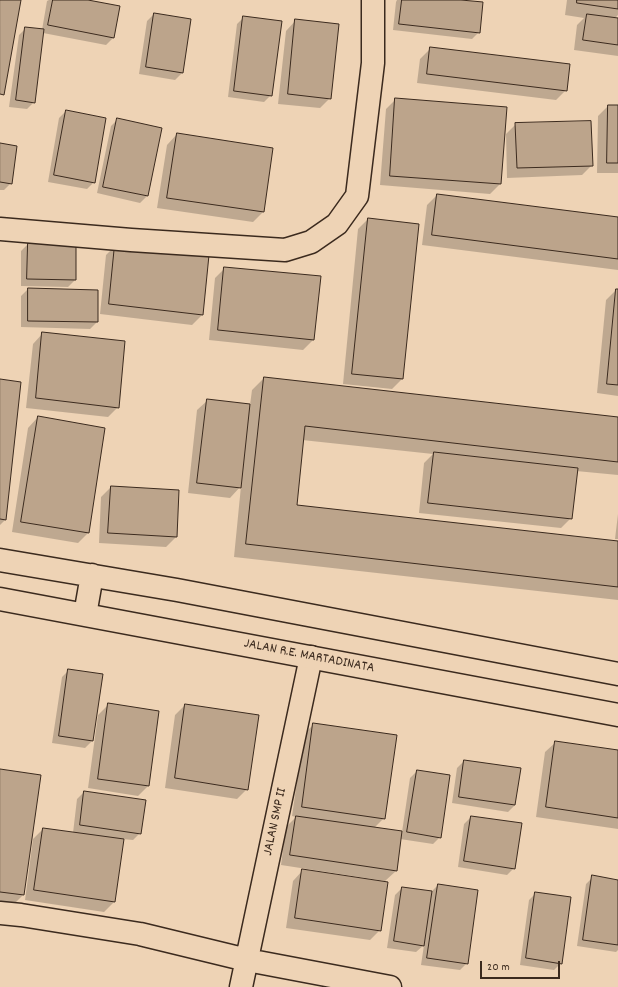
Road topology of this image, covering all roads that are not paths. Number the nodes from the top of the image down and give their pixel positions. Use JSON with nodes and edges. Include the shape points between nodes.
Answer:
{"nodes":[{"id":1,"x":373,"y":0,"type":"edge"},
{"id":2,"x":0,"y":229,"type":"edge"},
{"id":3,"x":0,"y":560,"type":"edge"},
{"id":4,"x":92,"y":575,"type":"junction"},
{"id":5,"x":0,"y":599,"type":"edge"},
{"id":6,"x":86,"y":615,"type":"junction"},
{"id":7,"x":311,"y":657,"type":"junction"},
{"id":8,"x":618,"y":674,"type":"edge"},
{"id":9,"x":618,"y":715,"type":"edge"},
{"id":10,"x":0,"y":913,"type":"edge"},
{"id":11,"x":247,"y":960,"type":"junction"},
{"id":12,"x":241,"y":987,"type":"edge"},
{"id":13,"x":390,"y":987,"type":"edge"}],
"edges":[{"from":1,"to":2,"type":"main road","via":[[373,63],[357,196],[337,224],[311,242],[285,250]]},
{"from":3,"to":4,"type":"main road"},
{"from":4,"to":6,"type":"main road"},
{"from":4,"to":8,"type":"main road"},
{"from":5,"to":6,"type":"main road","name":"JALAN R.E. MARTADINATA"},
{"from":6,"to":7,"type":"main road","name":"JALAN R.E. MARTADINATA"},
{"from":7,"to":9,"type":"main road","name":"JALAN R.E. MARTADINATA"},
{"from":7,"to":11,"type":"main road","name":"JALAN SMP II"},
{"from":10,"to":11,"type":"main road","via":[[140,934]]},
{"from":11,"to":12,"type":"main road","name":"JALAN SMP II"},
{"from":11,"to":13,"type":"main road"}]}
